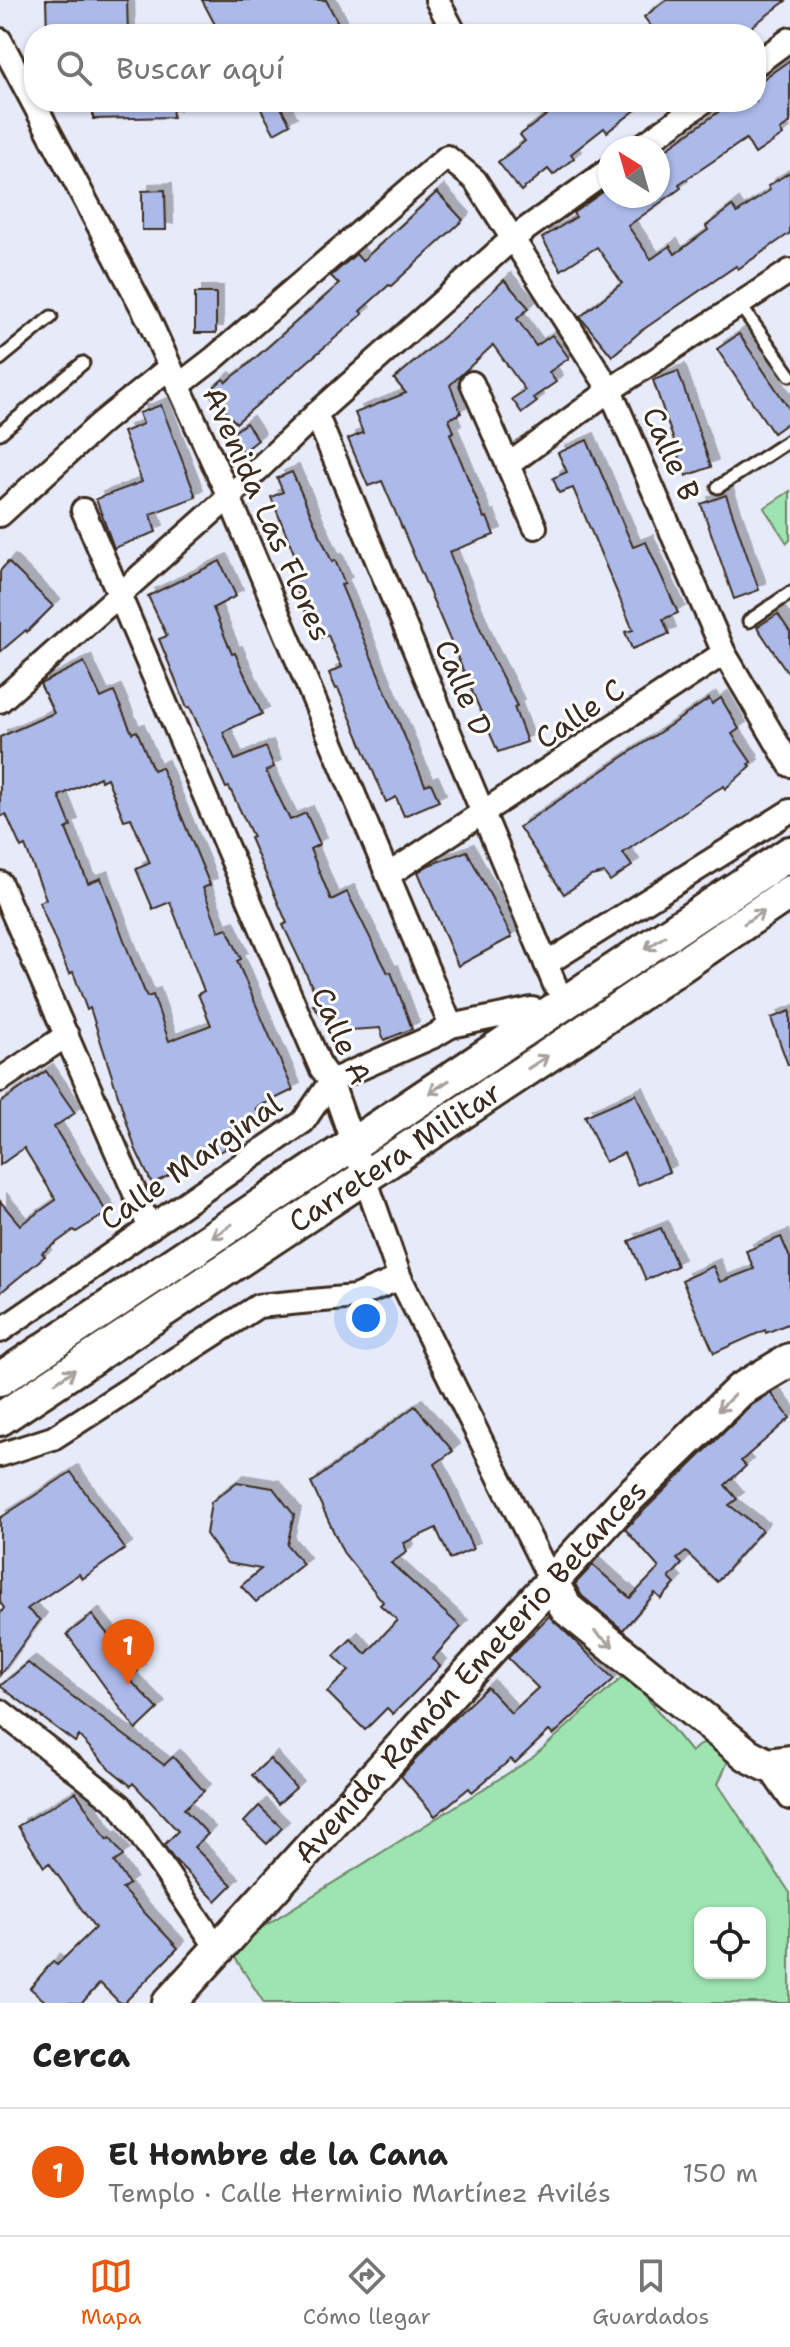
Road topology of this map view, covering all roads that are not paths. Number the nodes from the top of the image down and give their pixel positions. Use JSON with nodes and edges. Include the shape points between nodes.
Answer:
{"nodes":[{"id":1,"x":437,"y":0,"type":"edge"},
{"id":2,"x":450,"y":24,"type":"edge"},
{"id":3,"x":790,"y":39,"type":"edge"},
{"id":4,"x":0,"y":40,"type":"edge"},
{"id":5,"x":766,"y":57,"type":"edge"},
{"id":6,"x":24,"y":85,"type":"edge"},
{"id":7,"x":38,"y":112,"type":"edge"},
{"id":8,"x":689,"y":112,"type":"edge"},
{"id":9,"x":656,"y":136,"type":"edge"},
{"id":10,"x":598,"y":178,"type":"edge"},
{"id":11,"x":512,"y":239,"type":"junction"},
{"id":12,"x":790,"y":271,"type":"edge"},
{"id":13,"x":740,"y":305,"type":"junction"},
{"id":14,"x":51,"y":317,"type":"dead end"},
{"id":15,"x":0,"y":359,"type":"edge"},
{"id":16,"x":83,"y":363,"type":"dead end"},
{"id":17,"x":790,"y":375,"type":"edge"},
{"id":18,"x":174,"y":376,"type":"junction"},
{"id":19,"x":472,"y":383,"type":"dead end"},
{"id":20,"x":610,"y":390,"type":"junction"},
{"id":21,"x":316,"y":414,"type":"junction"},
{"id":22,"x":0,"y":433,"type":"edge"},
{"id":23,"x":790,"y":440,"type":"edge"},
{"id":24,"x":508,"y":465,"type":"junction"},
{"id":25,"x":718,"y":487,"type":"dead end"},
{"id":26,"x":229,"y":497,"type":"junction"},
{"id":27,"x":83,"y":510,"type":"dead end"},
{"id":28,"x":0,"y":515,"type":"edge"},
{"id":29,"x":535,"y":527,"type":"dead end"},
{"id":30,"x":790,"y":593,"type":"edge"},
{"id":31,"x":119,"y":594,"type":"junction"},
{"id":32,"x":749,"y":621,"type":"dead end"},
{"id":33,"x":724,"y":653,"type":"junction"},
{"id":34,"x":0,"y":701,"type":"edge"},
{"id":35,"x":790,"y":765,"type":"edge"},
{"id":36,"x":790,"y":811,"type":"edge"},
{"id":37,"x":483,"y":814,"type":"junction"},
{"id":38,"x":790,"y":853,"type":"edge"},
{"id":39,"x":388,"y":875,"type":"junction"},
{"id":40,"x":0,"y":883,"type":"edge"},
{"id":41,"x":790,"y":892,"type":"edge"},
{"id":42,"x":546,"y":964,"type":"junction"},
{"id":43,"x":553,"y":1000,"type":"junction"},
{"id":44,"x":451,"y":1026,"type":"junction"},
{"id":45,"x":67,"y":1035,"type":"junction"},
{"id":46,"x":0,"y":1080,"type":"edge"},
{"id":47,"x":331,"y":1081,"type":"junction"},
{"id":48,"x":352,"y":1143,"type":"junction"},
{"id":49,"x":364,"y":1176,"type":"junction"},
{"id":50,"x":150,"y":1228,"type":"junction"},
{"id":51,"x":400,"y":1278,"type":"junction"},
{"id":52,"x":0,"y":1331,"type":"edge"},
{"id":53,"x":790,"y":1360,"type":"edge"},
{"id":54,"x":0,"y":1379,"type":"edge"},
{"id":55,"x":0,"y":1419,"type":"edge"},
{"id":56,"x":0,"y":1455,"type":"edge"},
{"id":57,"x":552,"y":1583,"type":"junction"},
{"id":58,"x":0,"y":1711,"type":"edge"},
{"id":59,"x":779,"y":1764,"type":"edge"},
{"id":60,"x":790,"y":1798,"type":"edge"},
{"id":61,"x":218,"y":1949,"type":"junction"},
{"id":62,"x":169,"y":2003,"type":"edge"}],
"edges":[{"from":1,"to":2,"type":"street"},
{"from":3,"to":5,"type":"street"},
{"from":4,"to":6,"type":"street","name":"Avenida Las Flores"},
{"from":7,"to":18,"type":"street","name":"Avenida Las Flores"},
{"from":8,"to":9,"type":"street"},
{"from":10,"to":11,"type":"street"},
{"from":11,"to":18,"type":"street","name":"Calle B","via":[[475,180],[447,157],[213,359]]},
{"from":11,"to":20,"type":"street","name":"Calle B"},
{"from":11,"to":21,"type":"street"},
{"from":12,"to":13,"type":"street"},
{"from":13,"to":17,"type":"lane"},
{"from":13,"to":20,"type":"street"},
{"from":14,"to":15,"type":"lane"},
{"from":16,"to":22,"type":"lane"},
{"from":18,"to":26,"type":"street","name":"Avenida Las Flores"},
{"from":18,"to":28,"type":"street","via":[[101,423]]},
{"from":19,"to":24,"type":"street"},
{"from":20,"to":24,"type":"street"},
{"from":20,"to":33,"type":"street","name":"Calle B"},
{"from":21,"to":26,"type":"street"},
{"from":21,"to":37,"type":"street","name":"Calle D"},
{"from":23,"to":25,"type":"lane"},
{"from":24,"to":29,"type":"street"},
{"from":26,"to":31,"type":"street"},
{"from":26,"to":39,"type":"street","name":"Avenida Las Flores"},
{"from":27,"to":31,"type":"street","name":"Calle A"},
{"from":30,"to":32,"type":"lane"},
{"from":31,"to":34,"type":"street"},
{"from":31,"to":47,"type":"street","name":"Calle A"},
{"from":33,"to":35,"type":"street","name":"Calle B"},
{"from":33,"to":37,"type":"street","name":"Calle C"},
{"from":36,"to":42,"type":"street"},
{"from":37,"to":39,"type":"street","name":"Calle C"},
{"from":37,"to":42,"type":"street","name":"Calle D"},
{"from":38,"to":43,"type":"main road","name":"Carretera Militar","one_way":true},
{"from":39,"to":44,"type":"street","name":"Avenida Las Flores"},
{"from":40,"to":45,"type":"street"},
{"from":49,"to":41,"type":"main road","name":"Carretera Militar","one_way":true},
{"from":42,"to":43,"type":"street","name":"Calle D"},
{"from":43,"to":44,"type":"street"},
{"from":43,"to":48,"type":"main road","name":"Carretera Militar","one_way":true},
{"from":44,"to":47,"type":"street"},
{"from":45,"to":46,"type":"street"},
{"from":45,"to":50,"type":"street"},
{"from":47,"to":48,"type":"street","name":"Calle A"},
{"from":47,"to":50,"type":"street","name":"Calle Marginal","via":[[303,1122]]},
{"from":48,"to":49,"type":"street","name":"Calle A"},
{"from":48,"to":54,"type":"main road","name":"Carretera Militar","one_way":true},
{"from":49,"to":51,"type":"street","name":"Calle A"},
{"from":55,"to":49,"type":"main road","name":"Carretera Militar","one_way":true},
{"from":50,"to":52,"type":"street","name":"Calle Marginal"},
{"from":51,"to":56,"type":"street","via":[[355,1297],[258,1306],[53,1438]]},
{"from":51,"to":57,"type":"street","name":"Calle A"},
{"from":53,"to":57,"type":"main road","name":"Avenida Ramón Emeterio Betances","one_way":true,"via":[[740,1390],[623,1503]]},
{"from":57,"to":59,"type":"main road","one_way":true,"via":[[567,1609],[748,1755]]},
{"from":57,"to":61,"type":"main road","name":"Avenida Ramón Emeterio Betances"},
{"from":58,"to":61,"type":"street","via":[[120,1805]]},
{"from":59,"to":60,"type":"street"},
{"from":61,"to":62,"type":"main road","name":"Avenida Ramón Emeterio Betances"}]}
